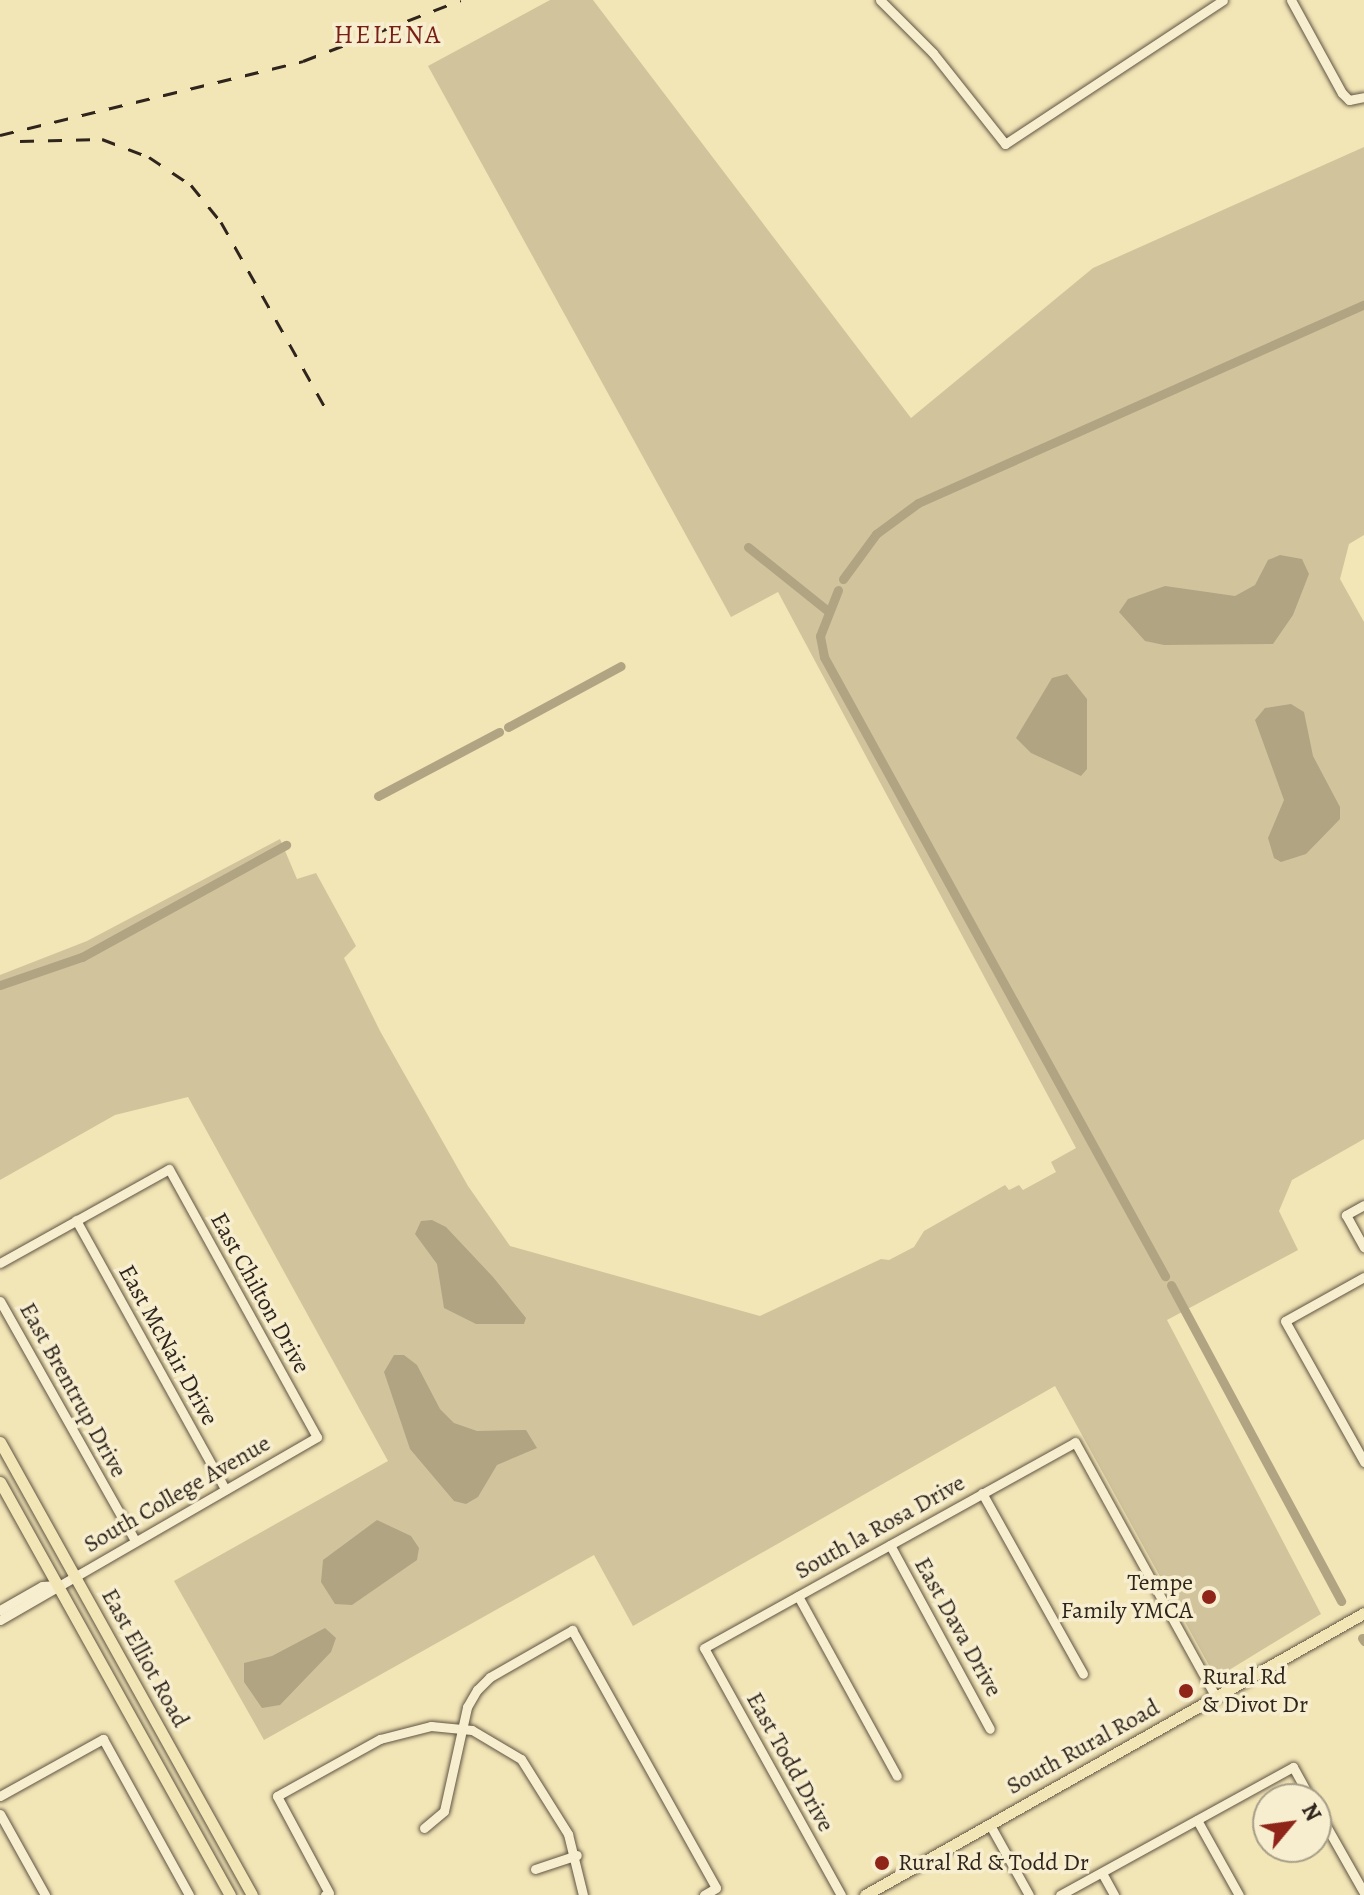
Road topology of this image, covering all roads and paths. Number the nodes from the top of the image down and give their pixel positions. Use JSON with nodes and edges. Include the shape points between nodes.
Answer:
{"nodes":[{"id":1,"x":880,"y":0,"type":"edge"},
{"id":2,"x":1291,"y":0,"type":"edge"},
{"id":3,"x":1219,"y":1,"type":"edge"},
{"id":4,"x":1364,"y":97,"type":"edge"},
{"id":5,"x":1364,"y":1205,"type":"edge"},
{"id":6,"x":76,"y":1220,"type":"junction"},
{"id":7,"x":1364,"y":1247,"type":"edge"},
{"id":8,"x":0,"y":1263,"type":"edge"},
{"id":9,"x":1364,"y":1277,"type":"edge"},
{"id":10,"x":0,"y":1301,"type":"edge"},
{"id":11,"x":317,"y":1437,"type":"joint"},
{"id":12,"x":0,"y":1442,"type":"edge"},
{"id":13,"x":1364,"y":1462,"type":"edge"},
{"id":14,"x":0,"y":1482,"type":"edge"},
{"id":15,"x":225,"y":1489,"type":"junction"},
{"id":16,"x":982,"y":1493,"type":"junction"},
{"id":17,"x":135,"y":1541,"type":"junction"},
{"id":18,"x":890,"y":1545,"type":"junction"},
{"id":19,"x":74,"y":1576,"type":"junction"},
{"id":20,"x":57,"y":1585,"type":"junction"},
{"id":21,"x":798,"y":1596,"type":"junction"},
{"id":22,"x":15,"y":1601,"type":"junction"},
{"id":23,"x":0,"y":1610,"type":"edge"},
{"id":24,"x":20,"y":1611,"type":"junction"},
{"id":25,"x":1364,"y":1613,"type":"edge"},
{"id":26,"x":0,"y":1620,"type":"edge"},
{"id":27,"x":704,"y":1648,"type":"joint"},
{"id":28,"x":124,"y":1666,"type":"junction"},
{"id":29,"x":1083,"y":1674,"type":"dead end"},
{"id":30,"x":107,"y":1675,"type":"junction"},
{"id":31,"x":1216,"y":1697,"type":"junction"},
{"id":32,"x":462,"y":1728,"type":"junction"},
{"id":33,"x":990,"y":1729,"type":"dead end"},
{"id":34,"x":897,"y":1776,"type":"dead end"},
{"id":35,"x":1264,"y":1783,"type":"edge"},
{"id":36,"x":1302,"y":1783,"type":"edge"},
{"id":37,"x":1252,"y":1790,"type":"edge"},
{"id":38,"x":0,"y":1796,"type":"edge"},
{"id":39,"x":0,"y":1814,"type":"edge"},
{"id":40,"x":1197,"y":1820,"type":"junction"},
{"id":41,"x":990,"y":1825,"type":"junction"},
{"id":42,"x":424,"y":1828,"type":"dead end"},
{"id":43,"x":1332,"y":1836,"type":"edge"},
{"id":44,"x":577,"y":1855,"type":"junction"},
{"id":45,"x":535,"y":1869,"type":"dead end"},
{"id":46,"x":1102,"y":1873,"type":"junction"},
{"id":47,"x":1364,"y":1893,"type":"edge"},
{"id":48,"x":327,"y":1894,"type":"edge"},
{"id":49,"x":45,"y":1895,"type":"edge"},
{"id":50,"x":189,"y":1895,"type":"edge"},
{"id":51,"x":230,"y":1895,"type":"edge"},
{"id":52,"x":252,"y":1895,"type":"edge"},
{"id":53,"x":583,"y":1895,"type":"edge"},
{"id":54,"x":704,"y":1895,"type":"edge"},
{"id":55,"x":841,"y":1895,"type":"edge"},
{"id":56,"x":865,"y":1895,"type":"edge"},
{"id":57,"x":1029,"y":1895,"type":"edge"},
{"id":58,"x":1060,"y":1895,"type":"edge"},
{"id":59,"x":1114,"y":1895,"type":"edge"},
{"id":60,"x":1239,"y":1895,"type":"edge"}],
"edges":[{"from":1,"to":3,"type":"street","via":[[933,53],[1005,144]]},
{"from":2,"to":4,"type":"street","via":[[1349,100]]},
{"from":5,"to":7,"type":"street","via":[[1346,1215]]},
{"from":6,"to":8,"type":"street"},
{"from":6,"to":11,"type":"street","name":"East Chilton Drive","via":[[169,1169]]},
{"from":6,"to":15,"type":"street","name":"East McNair Drive"},
{"from":9,"to":13,"type":"street","via":[[1285,1321]]},
{"from":10,"to":17,"type":"street","name":"East Brentrup Drive"},
{"from":11,"to":15,"type":"street","name":"South College Avenue"},
{"from":12,"to":19,"type":"main road","name":"East Elliot Road"},
{"from":14,"to":20,"type":"main road","name":"East Elliot Road"},
{"from":15,"to":17,"type":"street","name":"South College Avenue"},
{"from":16,"to":18,"type":"street","name":"South la Rosa Drive"},
{"from":16,"to":29,"type":"street"},
{"from":16,"to":31,"type":"street","name":"South la Rosa Drive","via":[[1075,1442]]},
{"from":17,"to":19,"type":"street","name":"South College Avenue"},
{"from":18,"to":21,"type":"street","name":"South la Rosa Drive"},
{"from":18,"to":33,"type":"street","name":"East Dava Drive"},
{"from":19,"to":20,"type":"street","name":"South College Avenue"},
{"from":19,"to":28,"type":"main road","name":"East Elliot Road"},
{"from":20,"to":22,"type":"street","name":"South College Avenue","via":[[42,1586]]},
{"from":20,"to":24,"type":"street","name":"South College Avenue"},
{"from":20,"to":30,"type":"main road","name":"East Elliot Road"},
{"from":21,"to":27,"type":"street","name":"South la Rosa Drive"},
{"from":21,"to":34,"type":"street"},
{"from":22,"to":23,"type":"street","name":"South College Avenue"},
{"from":22,"to":24,"type":"street"},
{"from":24,"to":26,"type":"street","name":"South College Avenue"},
{"from":25,"to":31,"type":"main road","name":"South Rural Road"},
{"from":27,"to":55,"type":"street","name":"East Todd Drive"},
{"from":28,"to":30,"type":"main road"},
{"from":28,"to":52,"type":"main road","name":"East Elliot Road"},
{"from":30,"to":51,"type":"main road","name":"East Elliot Road"},
{"from":31,"to":41,"type":"main road","name":"South Rural Road"},
{"from":32,"to":42,"type":"street","via":[[444,1811]]},
{"from":32,"to":44,"type":"street","via":[[496,1741],[521,1759],[537,1778]]},
{"from":32,"to":48,"type":"street","via":[[401,1731],[277,1796]]},
{"from":32,"to":54,"type":"street","via":[[467,1707],[490,1677],[572,1630],[716,1888]]},
{"from":35,"to":36,"type":"street","via":[[1293,1767]]},
{"from":37,"to":40,"type":"street"},
{"from":38,"to":50,"type":"street","via":[[103,1739]]},
{"from":39,"to":49,"type":"street"},
{"from":40,"to":46,"type":"street"},
{"from":40,"to":60,"type":"street"},
{"from":41,"to":56,"type":"main road","name":"South Rural Road"},
{"from":41,"to":57,"type":"street"},
{"from":43,"to":47,"type":"street"},
{"from":44,"to":45,"type":"street"},
{"from":44,"to":53,"type":"street"},
{"from":46,"to":58,"type":"street"},
{"from":46,"to":59,"type":"street"}]}
